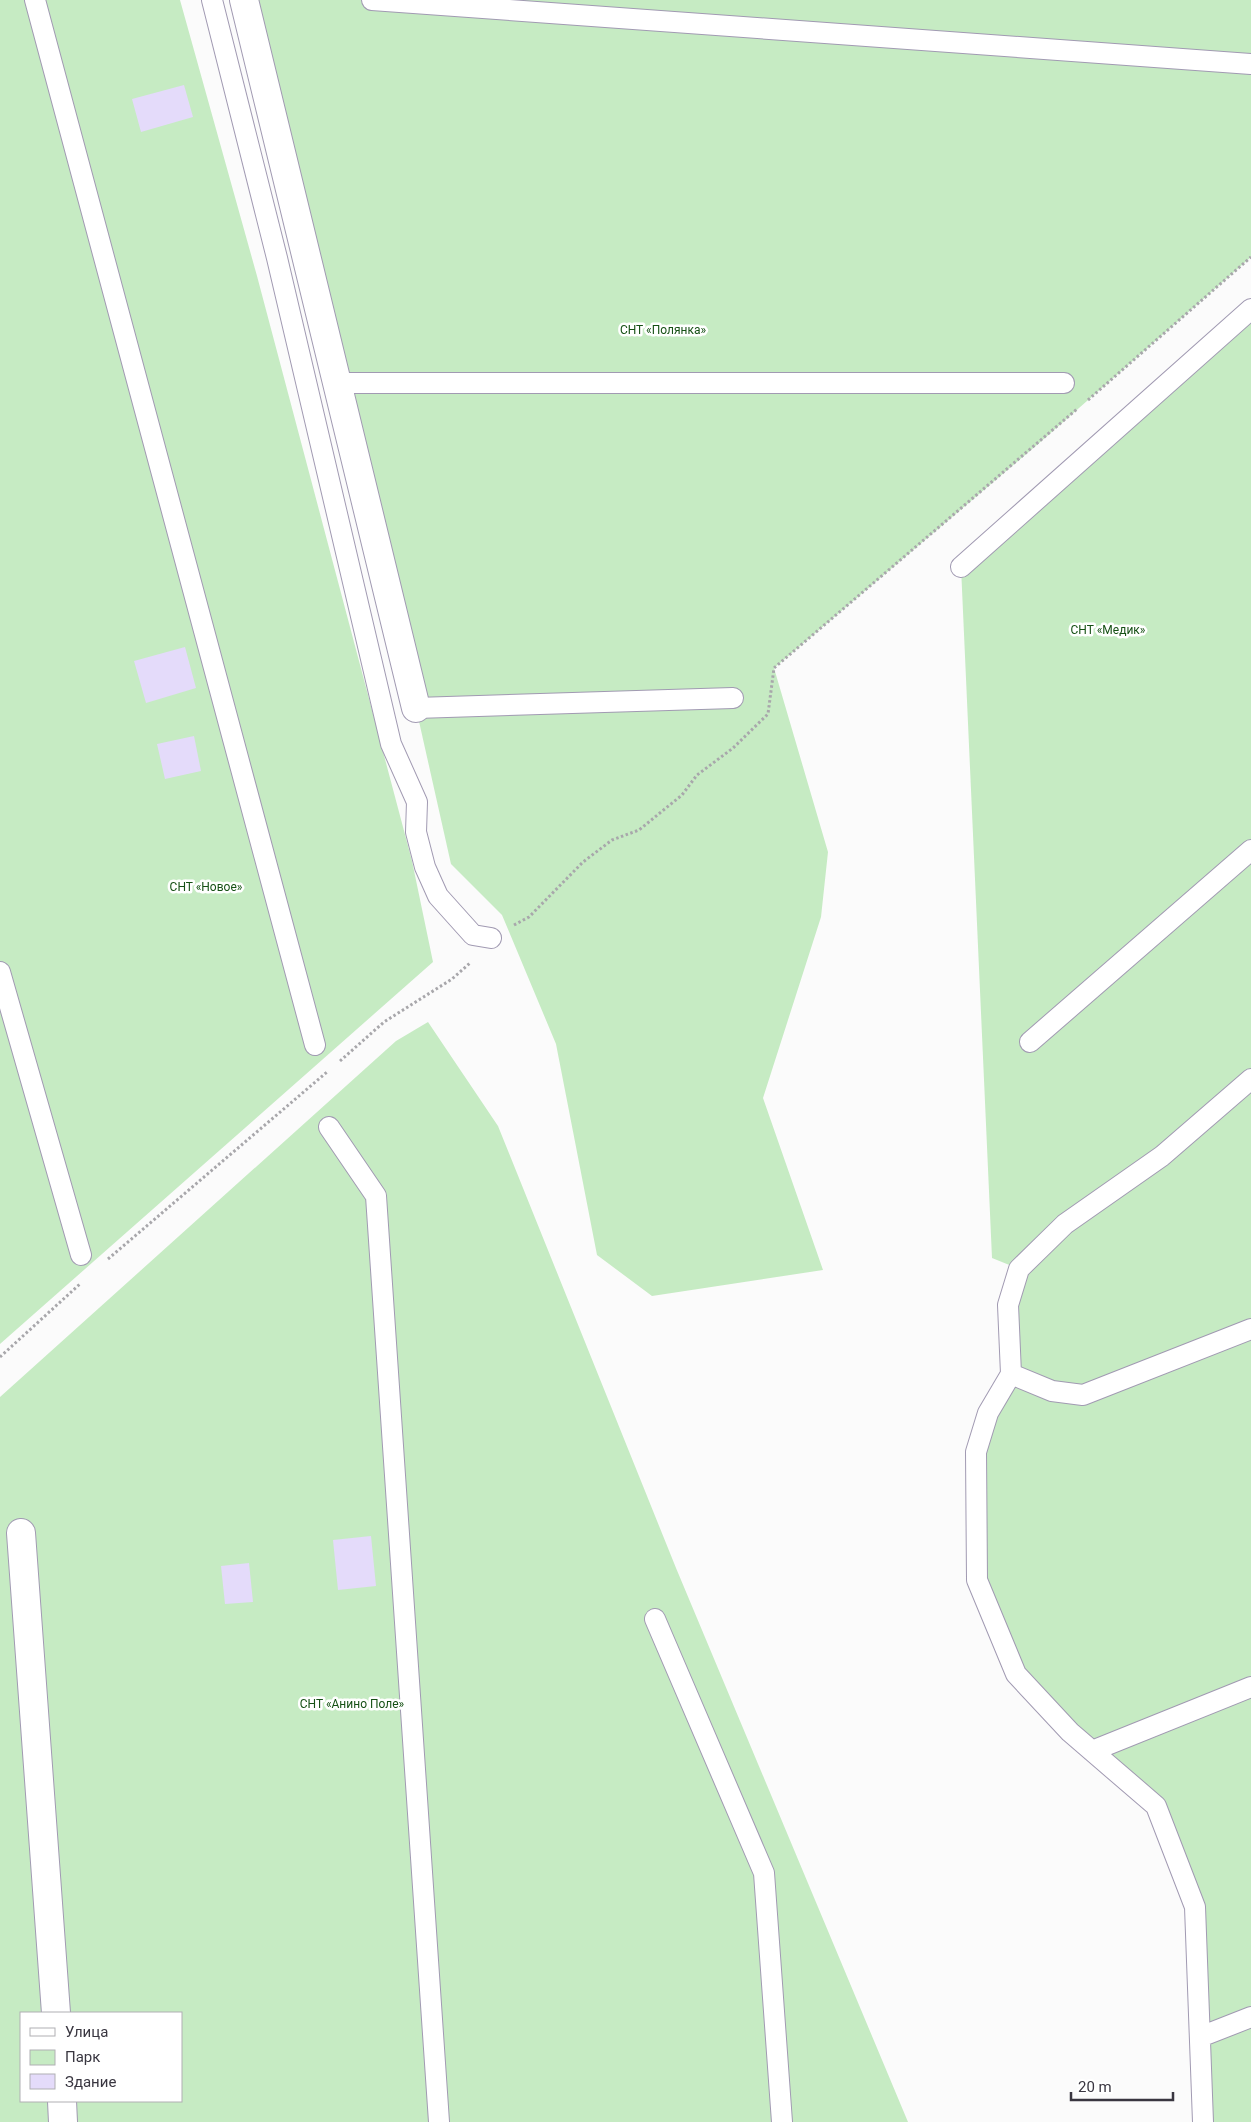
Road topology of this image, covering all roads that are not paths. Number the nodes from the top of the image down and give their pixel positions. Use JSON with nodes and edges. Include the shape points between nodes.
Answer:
{"nodes":[{"id":1,"x":34,"y":0,"type":"edge"},
{"id":2,"x":212,"y":0,"type":"edge"},
{"id":3,"x":244,"y":0,"type":"edge"},
{"id":4,"x":372,"y":0,"type":"edge"},
{"id":5,"x":1251,"y":64,"type":"edge"},
{"id":6,"x":1251,"y":309,"type":"edge"},
{"id":7,"x":337,"y":383,"type":"junction"},
{"id":8,"x":1064,"y":383,"type":"dead end"},
{"id":9,"x":960,"y":567,"type":"dead end"},
{"id":10,"x":733,"y":698,"type":"dead end"},
{"id":11,"x":416,"y":708,"type":"joint"},
{"id":12,"x":1251,"y":850,"type":"edge"},
{"id":13,"x":491,"y":938,"type":"road end"},
{"id":14,"x":0,"y":972,"type":"edge"},
{"id":15,"x":1030,"y":1042,"type":"dead end"},
{"id":16,"x":315,"y":1045,"type":"dead end"},
{"id":17,"x":1251,"y":1079,"type":"edge"},
{"id":18,"x":329,"y":1127,"type":"dead end"},
{"id":19,"x":80,"y":1255,"type":"dead end"},
{"id":20,"x":1251,"y":1329,"type":"edge"},
{"id":21,"x":1011,"y":1374,"type":"junction"},
{"id":22,"x":21,"y":1533,"type":"dead end"},
{"id":23,"x":655,"y":1619,"type":"dead end"},
{"id":24,"x":1251,"y":1687,"type":"edge"},
{"id":25,"x":1092,"y":1751,"type":"junction"},
{"id":26,"x":56,"y":2012,"type":"edge"},
{"id":27,"x":1251,"y":2018,"type":"edge"},
{"id":28,"x":1200,"y":2037,"type":"junction"},
{"id":29,"x":62,"y":2102,"type":"edge"},
{"id":30,"x":64,"y":2122,"type":"edge"},
{"id":31,"x":439,"y":2122,"type":"edge"},
{"id":32,"x":782,"y":2122,"type":"edge"},
{"id":33,"x":1203,"y":2122,"type":"edge"}],
"edges":[{"from":1,"to":16,"type":"lane"},
{"from":2,"to":13,"type":"lane","via":[[277,258],[391,744],[417,802],[416,832],[425,867],[438,896],[453,916],[472,936]]},
{"from":3,"to":7,"type":"street"},
{"from":4,"to":5,"type":"lane"},
{"from":6,"to":9,"type":"lane"},
{"from":7,"to":8,"type":"lane"},
{"from":7,"to":11,"type":"street"},
{"from":10,"to":11,"type":"lane"},
{"from":12,"to":15,"type":"lane"},
{"from":14,"to":19,"type":"lane"},
{"from":17,"to":21,"type":"lane","via":[[1162,1156],[1065,1224],[1019,1269],[1008,1305]]},
{"from":18,"to":31,"type":"lane","via":[[376,1196]]},
{"from":20,"to":21,"type":"lane","via":[[1083,1395],[1052,1391]]},
{"from":21,"to":25,"type":"lane","via":[[988,1413],[976,1452],[977,1580],[1016,1674]]},
{"from":22,"to":26,"type":"street"},
{"from":23,"to":32,"type":"lane","via":[[764,1873]]},
{"from":24,"to":25,"type":"lane"},
{"from":25,"to":28,"type":"lane","via":[[1156,1806],[1195,1907]]},
{"from":27,"to":28,"type":"lane"},
{"from":28,"to":33,"type":"lane"},
{"from":29,"to":30,"type":"street"}]}
